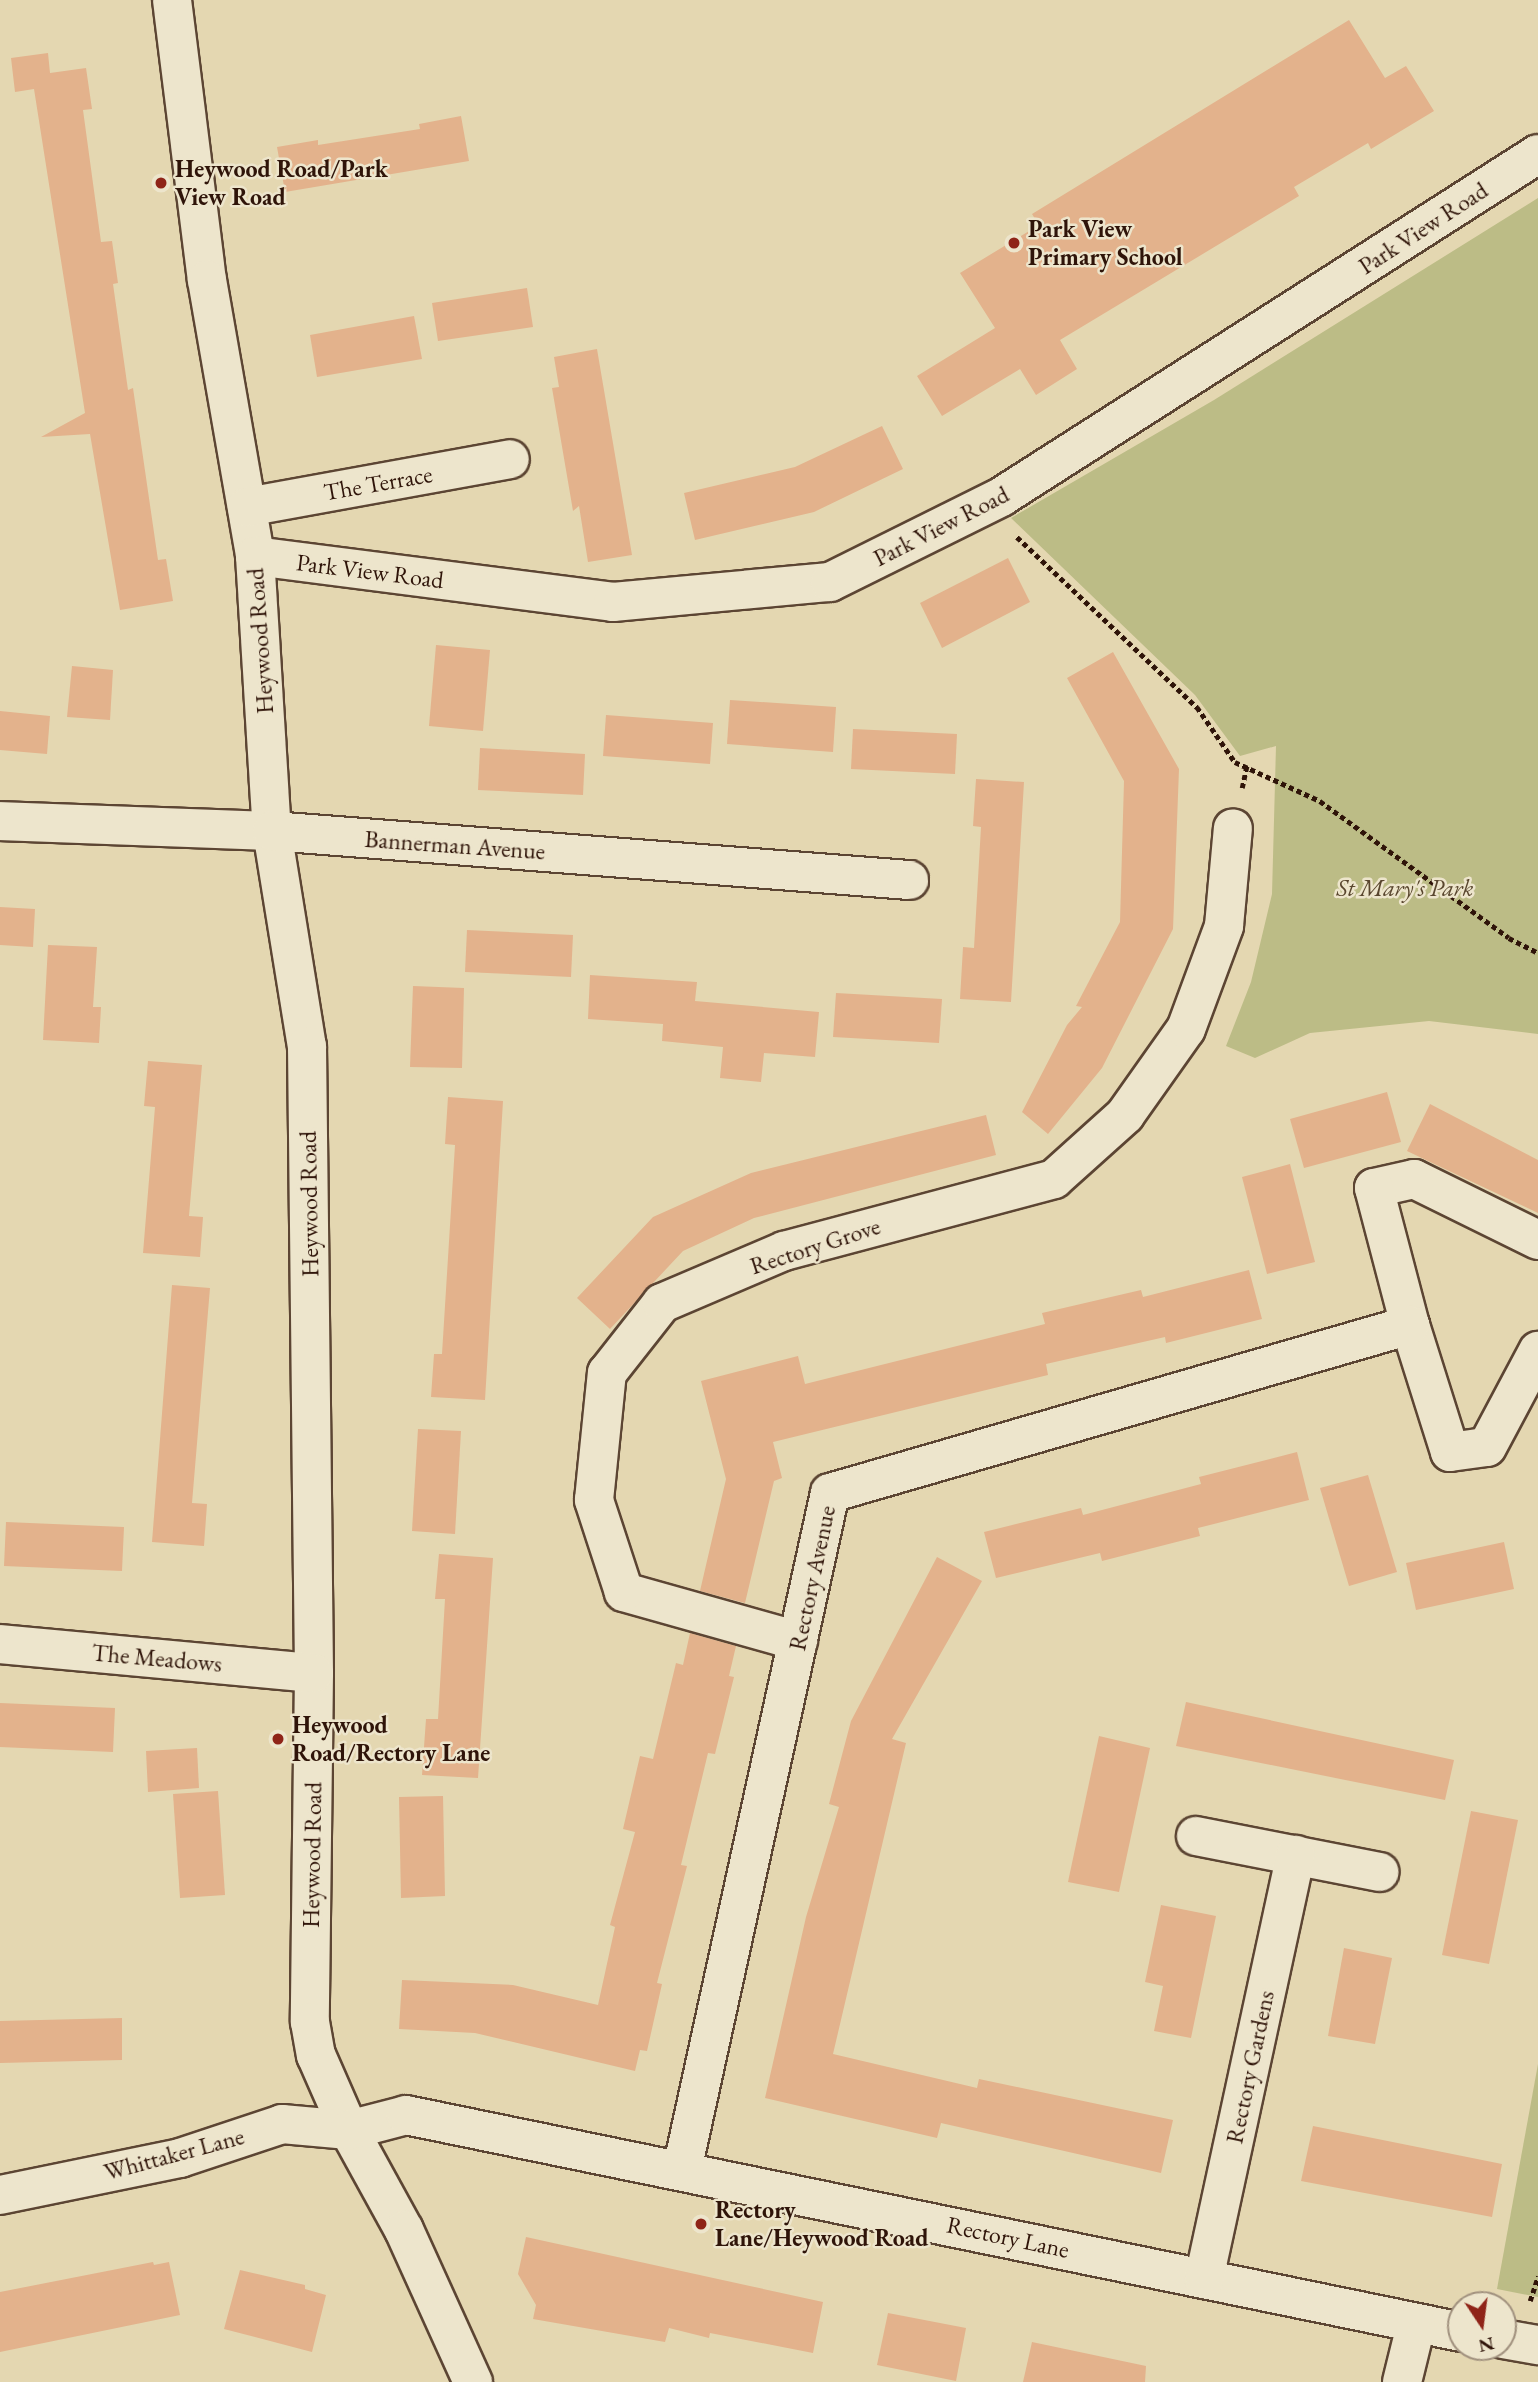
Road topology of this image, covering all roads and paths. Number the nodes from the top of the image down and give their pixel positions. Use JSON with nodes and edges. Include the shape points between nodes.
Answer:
{"nodes":[{"id":1,"x":172,"y":0,"type":"edge"},
{"id":2,"x":1538,"y":154,"type":"edge"},
{"id":3,"x":510,"y":459,"type":"dead end"},
{"id":4,"x":987,"y":505,"type":"junction"},
{"id":5,"x":247,"y":507,"type":"junction"},
{"id":6,"x":255,"y":556,"type":"junction"},
{"id":7,"x":0,"y":821,"type":"edge"},
{"id":8,"x":1233,"y":828,"type":"dead end"},
{"id":9,"x":272,"y":831,"type":"junction"},
{"id":10,"x":909,"y":880,"type":"dead end"},
{"id":11,"x":1538,"y":953,"type":"edge"},
{"id":12,"x":1538,"y":1240,"type":"edge"},
{"id":13,"x":1410,"y":1325,"type":"junction"},
{"id":14,"x":1538,"y":1351,"type":"edge"},
{"id":15,"x":798,"y":1641,"type":"junction"},
{"id":16,"x":0,"y":1644,"type":"edge"},
{"id":17,"x":314,"y":1673,"type":"junction"},
{"id":18,"x":1196,"y":1836,"type":"dead end"},
{"id":19,"x":1296,"y":1855,"type":"junction"},
{"id":20,"x":1380,"y":1872,"type":"dead end"},
{"id":21,"x":349,"y":2130,"type":"junction"},
{"id":22,"x":682,"y":2170,"type":"junction"},
{"id":23,"x":0,"y":2195,"type":"edge"},
{"id":24,"x":1204,"y":2279,"type":"junction"},
{"id":25,"x":1416,"y":2325,"type":"junction"},
{"id":26,"x":1447,"y":2330,"type":"edge"},
{"id":27,"x":1517,"y":2341,"type":"edge"},
{"id":28,"x":1538,"y":2345,"type":"edge"},
{"id":29,"x":473,"y":2382,"type":"edge"},
{"id":30,"x":1402,"y":2382,"type":"edge"}],
"edges":[{"from":1,"to":5,"type":"street","name":"Heywood Road","via":[[207,280]]},
{"from":2,"to":4,"type":"street","name":"Park View Road"},
{"from":3,"to":5,"type":"street","name":"The Terrace"},
{"from":4,"to":6,"type":"street","name":"Park View Road","via":[[830,582],[613,602]]},
{"from":4,"to":11,"type":"path","via":[[1197,707],[1236,762],[1320,801],[1508,938]]},
{"from":5,"to":6,"type":"street","name":"Heywood Road"},
{"from":6,"to":9,"type":"street","name":"Heywood Road"},
{"from":7,"to":9,"type":"street","name":"Bannerman Avenue"},
{"from":8,"to":15,"type":"street","name":"Rectory Grove","via":[[1224,926],[1186,1029],[1125,1115],[1054,1179],[784,1251],[662,1303],[607,1373],[594,1500],[624,1592]]},
{"from":9,"to":10,"type":"street","name":"Bannerman Avenue"},
{"from":9,"to":17,"type":"street","name":"Heywood Road","via":[[307,1046]]},
{"from":12,"to":13,"type":"street","via":[[1414,1179],[1374,1188]]},
{"from":13,"to":14,"type":"street","via":[[1450,1452],[1488,1447]]},
{"from":13,"to":15,"type":"street","name":"Rectory Avenue","via":[[830,1493]]},
{"from":15,"to":22,"type":"street","name":"Rectory Avenue"},
{"from":16,"to":17,"type":"street","name":"The Meadows"},
{"from":17,"to":21,"type":"street","name":"Heywood Road","via":[[310,2022],[316,2055]]},
{"from":18,"to":19,"type":"street"},
{"from":19,"to":20,"type":"street"},
{"from":19,"to":24,"type":"street","name":"Rectory Gardens"},
{"from":21,"to":22,"type":"street","name":"Rectory Lane","via":[[406,2115]]},
{"from":21,"to":23,"type":"street","name":"Whittaker Lane","via":[[282,2124],[180,2158]]},
{"from":21,"to":29,"type":"street","name":"Heywood Road","via":[[404,2230]]},
{"from":22,"to":24,"type":"street","name":"Rectory Lane"},
{"from":24,"to":25,"type":"street","name":"Rectory Lane"},
{"from":25,"to":26,"type":"street","name":"Rectory Lane"},
{"from":25,"to":30,"type":"street"},
{"from":27,"to":28,"type":"street"}]}
